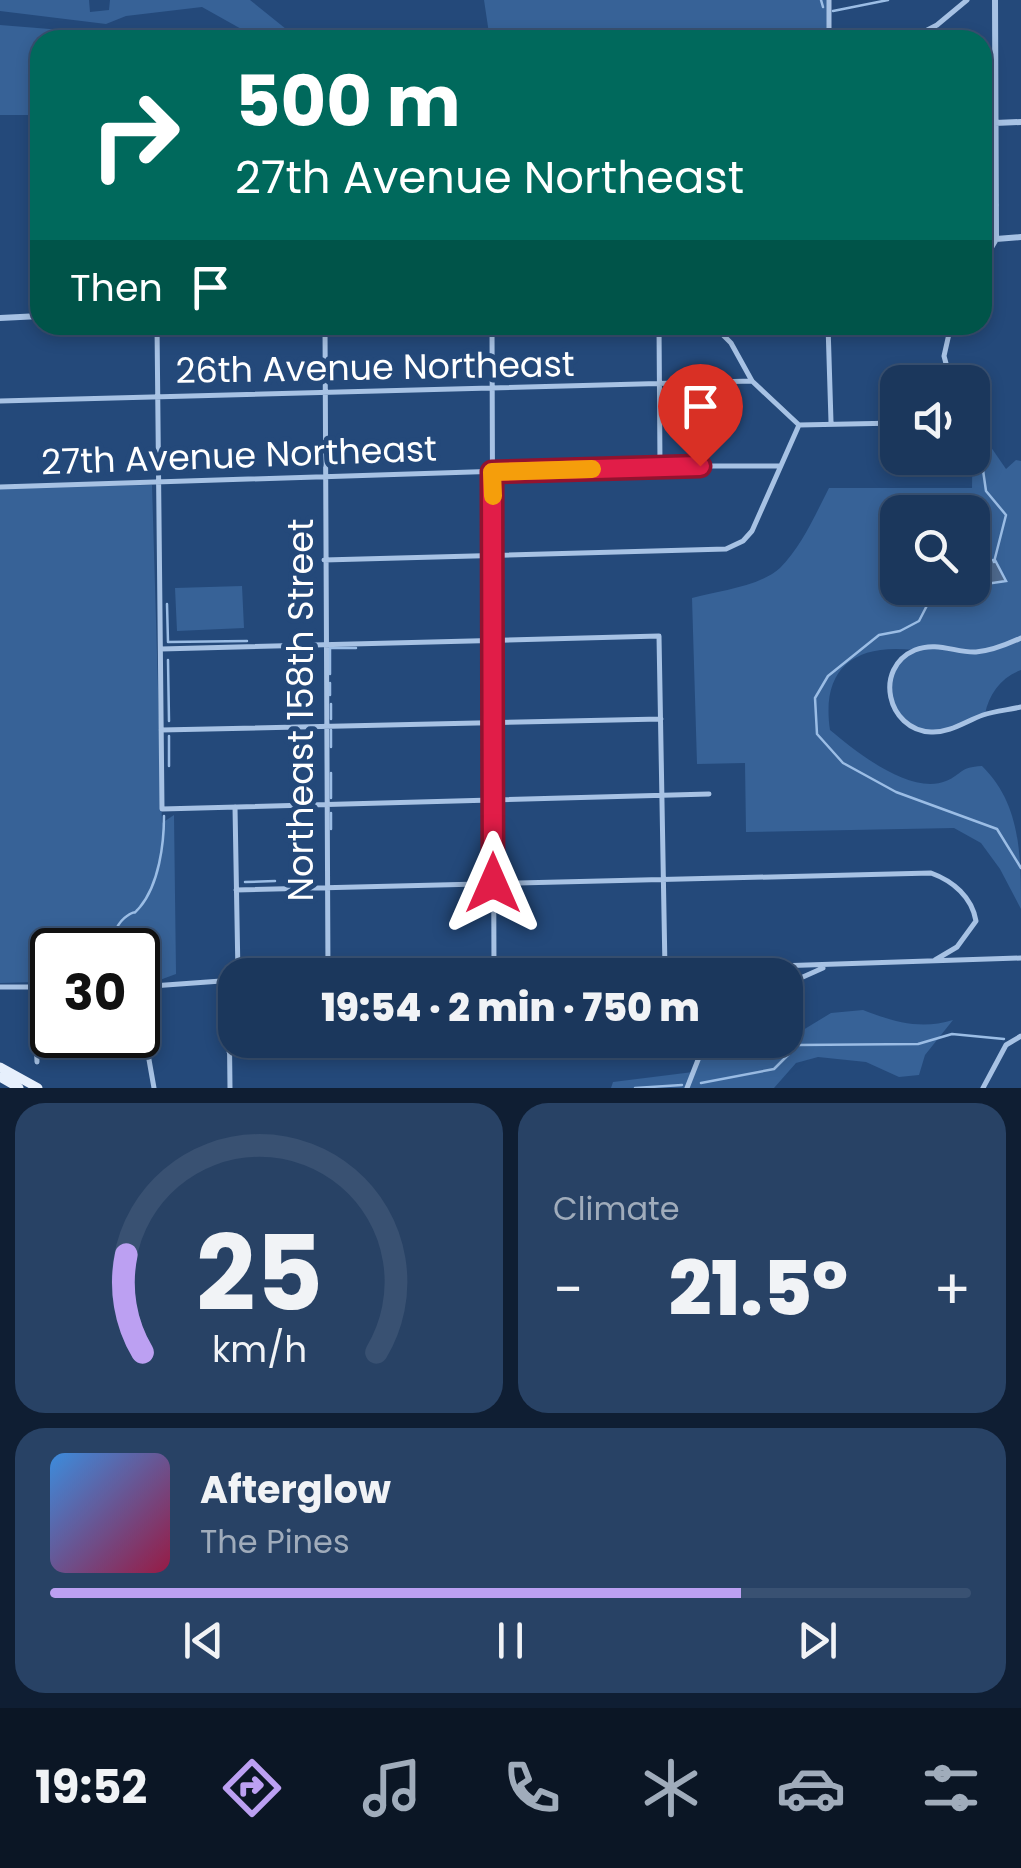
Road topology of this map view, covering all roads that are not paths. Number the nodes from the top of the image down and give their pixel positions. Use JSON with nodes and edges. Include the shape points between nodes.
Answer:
{"nodes":[{"id":1,"x":829,"y":0,"type":"edge"},
{"id":2,"x":967,"y":0,"type":"edge"},
{"id":3,"x":996,"y":0,"type":"edge"},
{"id":4,"x":829,"y":30,"type":"edge"},
{"id":5,"x":925,"y":30,"type":"edge"},
{"id":6,"x":1021,"y":122,"type":"edge"},
{"id":7,"x":995,"y":124,"type":"junction"},
{"id":8,"x":992,"y":205,"type":"edge"},
{"id":9,"x":996,"y":205,"type":"junction"},
{"id":10,"x":1021,"y":237,"type":"edge"},
{"id":11,"x":996,"y":239,"type":"junction"},
{"id":12,"x":992,"y":246,"type":"edge"},
{"id":13,"x":30,"y":316,"type":"edge"},
{"id":14,"x":0,"y":318,"type":"edge"},
{"id":15,"x":157,"y":335,"type":"edge"},
{"id":16,"x":325,"y":335,"type":"edge"},
{"id":17,"x":492,"y":335,"type":"edge"},
{"id":18,"x":659,"y":335,"type":"edge"},
{"id":19,"x":722,"y":335,"type":"edge"},
{"id":20,"x":828,"y":335,"type":"edge"},
{"id":21,"x":949,"y":335,"type":"edge"},
{"id":22,"x":946,"y":365,"type":"edge"},
{"id":23,"x":752,"y":381,"type":"junction"},
{"id":24,"x":660,"y":384,"type":"junction"},
{"id":25,"x":492,"y":390,"type":"junction"},
{"id":26,"x":324,"y":393,"type":"junction"},
{"id":27,"x":157,"y":398,"type":"junction"},
{"id":28,"x":0,"y":401,"type":"edge"},
{"id":29,"x":830,"y":422,"type":"junction"},
{"id":30,"x":880,"y":423,"type":"edge"},
{"id":31,"x":799,"y":425,"type":"junction"},
{"id":32,"x":660,"y":466,"type":"junction"},
{"id":33,"x":780,"y":466,"type":"junction"},
{"id":34,"x":492,"y":472,"type":"junction"},
{"id":35,"x":324,"y":477,"type":"junction"},
{"id":36,"x":158,"y":481,"type":"junction"},
{"id":37,"x":0,"y":487,"type":"edge"},
{"id":38,"x":493,"y":556,"type":"junction"},
{"id":39,"x":324,"y":560,"type":"junction"},
{"id":40,"x":1021,"y":638,"type":"edge"},
{"id":41,"x":493,"y":640,"type":"junction"},
{"id":42,"x":324,"y":644,"type":"junction"},
{"id":43,"x":160,"y":649,"type":"junction"},
{"id":44,"x":1021,"y":707,"type":"edge"},
{"id":45,"x":660,"y":718,"type":"junction"},
{"id":46,"x":493,"y":720,"type":"junction"},
{"id":47,"x":325,"y":726,"type":"junction"},
{"id":48,"x":161,"y":730,"type":"junction"},
{"id":49,"x":709,"y":794,"type":"dead end"},
{"id":50,"x":662,"y":796,"type":"junction"},
{"id":51,"x":493,"y":801,"type":"junction"},
{"id":52,"x":325,"y":805,"type":"junction"},
{"id":53,"x":235,"y":807,"type":"junction"},
{"id":54,"x":664,"y":880,"type":"junction"},
{"id":55,"x":493,"y":883,"type":"junction"},
{"id":56,"x":326,"y":888,"type":"junction"},
{"id":57,"x":236,"y":890,"type":"junction"},
{"id":58,"x":236,"y":958,"type":"edge"},
{"id":59,"x":328,"y":958,"type":"edge"},
{"id":60,"x":494,"y":958,"type":"edge"},
{"id":61,"x":665,"y":958,"type":"edge"},
{"id":62,"x":1021,"y":958,"type":"edge"},
{"id":63,"x":935,"y":960,"type":"junction"},
{"id":64,"x":826,"y":966,"type":"junction"},
{"id":65,"x":803,"y":967,"type":"edge"},
{"id":66,"x":803,"y":977,"type":"edge"},
{"id":67,"x":218,"y":980,"type":"edge"},
{"id":68,"x":160,"y":985,"type":"edge"},
{"id":69,"x":0,"y":988,"type":"edge"},
{"id":70,"x":1021,"y":1036,"type":"edge"},
{"id":71,"x":149,"y":1058,"type":"edge"},
{"id":72,"x":229,"y":1058,"type":"edge"},
{"id":73,"x":699,"y":1058,"type":"edge"},
{"id":74,"x":36,"y":1062,"type":"dead end"},
{"id":75,"x":0,"y":1067,"type":"edge"},
{"id":76,"x":0,"y":1077,"type":"edge"},
{"id":77,"x":19,"y":1088,"type":"edge"},
{"id":78,"x":38,"y":1088,"type":"edge"},
{"id":79,"x":154,"y":1088,"type":"edge"},
{"id":80,"x":230,"y":1088,"type":"edge"},
{"id":81,"x":687,"y":1088,"type":"edge"},
{"id":82,"x":983,"y":1088,"type":"edge"}],
"edges":[{"from":1,"to":4,"type":"street"},
{"from":2,"to":5,"type":"street"},
{"from":3,"to":7,"type":"street"},
{"from":6,"to":7,"type":"street"},
{"from":7,"to":9,"type":"street"},
{"from":8,"to":9,"type":"street"},
{"from":9,"to":11,"type":"street"},
{"from":10,"to":11,"type":"street"},
{"from":11,"to":12,"type":"street"},
{"from":13,"to":14,"type":"street"},
{"from":15,"to":27,"type":"street"},
{"from":16,"to":26,"type":"street","name":"Northeast 158th Street"},
{"from":17,"to":25,"type":"street"},
{"from":18,"to":24,"type":"street"},
{"from":19,"to":23,"type":"street"},
{"from":20,"to":29,"type":"street"},
{"from":21,"to":22,"type":"street"},
{"from":23,"to":24,"type":"street","name":"26th Avenue Northeast"},
{"from":23,"to":31,"type":"street"},
{"from":24,"to":25,"type":"street","name":"26th Avenue Northeast"},
{"from":24,"to":32,"type":"street"},
{"from":25,"to":26,"type":"street","name":"26th Avenue Northeast"},
{"from":25,"to":34,"type":"street"},
{"from":26,"to":27,"type":"street","name":"26th Avenue Northeast"},
{"from":26,"to":35,"type":"street","name":"Northeast 158th Street"},
{"from":27,"to":28,"type":"street","name":"26th Avenue Northeast"},
{"from":27,"to":36,"type":"street"},
{"from":29,"to":30,"type":"street"},
{"from":29,"to":31,"type":"street"},
{"from":31,"to":33,"type":"street"},
{"from":32,"to":33,"type":"street","name":"27th Avenue Northeast"},
{"from":32,"to":34,"type":"street","name":"27th Avenue Northeast"},
{"from":33,"to":38,"type":"street","via":[[752,531],[726,549]]},
{"from":34,"to":35,"type":"street","name":"27th Avenue Northeast"},
{"from":34,"to":38,"type":"street"},
{"from":35,"to":36,"type":"street","name":"27th Avenue Northeast"},
{"from":35,"to":39,"type":"street","name":"Northeast 158th Street"},
{"from":36,"to":37,"type":"street","name":"27th Avenue Northeast"},
{"from":36,"to":43,"type":"street"},
{"from":38,"to":39,"type":"street"},
{"from":38,"to":41,"type":"street"},
{"from":39,"to":42,"type":"street","name":"Northeast 158th Street"},
{"from":40,"to":44,"type":"street","via":[[975,652],[947,646],[916,650],[899,660],[889,678],[889,696],[911,727],[930,732]]},
{"from":41,"to":42,"type":"street"},
{"from":41,"to":45,"type":"street","via":[[659,636]]},
{"from":41,"to":46,"type":"street"},
{"from":42,"to":43,"type":"street"},
{"from":42,"to":47,"type":"street","name":"Northeast 158th Street"},
{"from":43,"to":48,"type":"street"},
{"from":45,"to":46,"type":"street"},
{"from":45,"to":50,"type":"street"},
{"from":46,"to":47,"type":"street"},
{"from":46,"to":51,"type":"street"},
{"from":47,"to":48,"type":"street"},
{"from":47,"to":52,"type":"street","name":"Northeast 158th Street"},
{"from":48,"to":53,"type":"street","via":[[162,809]]},
{"from":49,"to":50,"type":"street"},
{"from":50,"to":51,"type":"street"},
{"from":50,"to":54,"type":"street"},
{"from":51,"to":52,"type":"street"},
{"from":51,"to":55,"type":"street"},
{"from":52,"to":53,"type":"street"},
{"from":52,"to":56,"type":"street","name":"Northeast 158th Street"},
{"from":53,"to":57,"type":"street"},
{"from":54,"to":55,"type":"street"},
{"from":54,"to":61,"type":"street"},
{"from":54,"to":63,"type":"street","via":[[931,873],[967,898],[976,921],[957,947]]},
{"from":55,"to":56,"type":"street"},
{"from":55,"to":60,"type":"street"},
{"from":56,"to":57,"type":"street"},
{"from":56,"to":59,"type":"street","name":"Northeast 158th Street"},
{"from":57,"to":58,"type":"street"},
{"from":62,"to":63,"type":"street"},
{"from":63,"to":64,"type":"street"},
{"from":64,"to":65,"type":"street"},
{"from":64,"to":66,"type":"street"},
{"from":67,"to":68,"type":"street"},
{"from":69,"to":74,"type":"street","via":[[34,987]]},
{"from":70,"to":82,"type":"street","via":[[1006,1045]]},
{"from":71,"to":79,"type":"street"},
{"from":72,"to":80,"type":"street"},
{"from":73,"to":81,"type":"street"},
{"from":75,"to":78,"type":"main road"},
{"from":76,"to":77,"type":"main road"}]}
